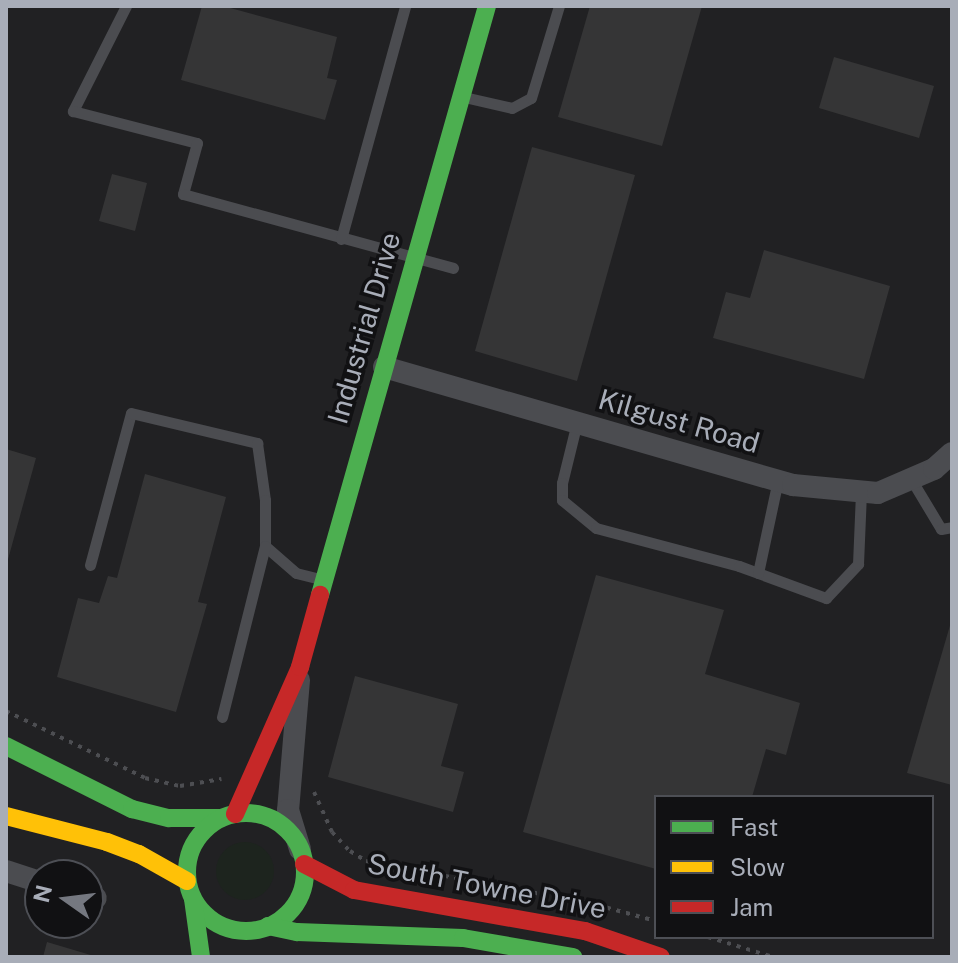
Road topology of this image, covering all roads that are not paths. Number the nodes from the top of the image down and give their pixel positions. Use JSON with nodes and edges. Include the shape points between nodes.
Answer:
{"nodes":[{"id":1,"x":126,"y":6,"type":"edge"},
{"id":2,"x":405,"y":6,"type":"edge"},
{"id":3,"x":486,"y":6,"type":"edge"},
{"id":4,"x":559,"y":6,"type":"edge"},
{"id":5,"x":461,"y":97,"type":"junction"},
{"id":6,"x":341,"y":239,"type":"junction"},
{"id":7,"x":415,"y":257,"type":"junction"},
{"id":8,"x":453,"y":268,"type":"dead end"},
{"id":9,"x":384,"y":367,"type":"junction"},
{"id":10,"x":577,"y":422,"type":"junction"},
{"id":11,"x":952,"y":453,"type":"edge"},
{"id":12,"x":911,"y":479,"type":"junction"},
{"id":13,"x":778,"y":480,"type":"junction"},
{"id":14,"x":861,"y":491,"type":"junction"},
{"id":15,"x":952,"y":527,"type":"edge"},
{"id":16,"x":265,"y":546,"type":"junction"},
{"id":17,"x":90,"y":565,"type":"dead end"},
{"id":18,"x":758,"y":573,"type":"junction"},
{"id":19,"x":324,"y":580,"type":"junction"},
{"id":20,"x":300,"y":667,"type":"junction"},
{"id":21,"x":222,"y":717,"type":"dead end"},
{"id":22,"x":6,"y":746,"type":"edge"},
{"id":23,"x":6,"y":816,"type":"edge"},
{"id":24,"x":228,"y":816,"type":"junction"},
{"id":25,"x":302,"y":856,"type":"junction"},
{"id":26,"x":190,"y":890,"type":"junction"},
{"id":27,"x":264,"y":928,"type":"junction"},
{"id":28,"x":244,"y":952,"type":"dead end"},
{"id":29,"x":201,"y":957,"type":"edge"},
{"id":30,"x":573,"y":957,"type":"edge"},
{"id":31,"x":661,"y":957,"type":"edge"}],
"edges":[{"from":1,"to":6,"type":"lane","via":[[73,111],[197,143],[183,194]]},
{"from":2,"to":6,"type":"lane"},
{"from":3,"to":5,"type":"street","name":"Industrial Drive"},
{"from":4,"to":5,"type":"lane","via":[[531,98],[512,108]]},
{"from":5,"to":7,"type":"street","name":"Industrial Drive"},
{"from":6,"to":7,"type":"lane"},
{"from":7,"to":8,"type":"lane"},
{"from":7,"to":9,"type":"street","name":"Industrial Drive"},
{"from":9,"to":10,"type":"street","name":"Kilgust Road"},
{"from":9,"to":19,"type":"street","name":"Industrial Drive"},
{"from":10,"to":13,"type":"street","name":"Kilgust Road"},
{"from":10,"to":18,"type":"lane","via":[[562,500],[596,528]]},
{"from":11,"to":12,"type":"street","name":"Kilgust Road"},
{"from":12,"to":14,"type":"street","name":"Kilgust Road","via":[[878,493]]},
{"from":12,"to":15,"type":"lane","via":[[941,529]]},
{"from":13,"to":14,"type":"street","name":"Kilgust Road"},
{"from":13,"to":18,"type":"lane"},
{"from":14,"to":18,"type":"lane","via":[[858,564],[826,598]]},
{"from":16,"to":17,"type":"lane","via":[[257,443],[131,413]]},
{"from":16,"to":19,"type":"lane","via":[[296,573]]},
{"from":16,"to":21,"type":"lane"},
{"from":19,"to":20,"type":"street","name":"Industrial Drive"},
{"from":20,"to":24,"type":"street","name":"Industrial Drive"},
{"from":20,"to":25,"type":"street","name":"Industrial Drive","via":[[288,810]]},
{"from":22,"to":24,"type":"street","via":[[132,809],[169,818]]},
{"from":23,"to":26,"type":"street","via":[[139,854]]},
{"from":24,"to":25,"type":"street","via":[[266,816],[280,824]]},
{"from":24,"to":26,"type":"street","via":[[205,828],[193,844],[187,862]]},
{"from":25,"to":27,"type":"street","via":[[299,898],[289,913]]},
{"from":25,"to":31,"type":"street","name":"South Towne Drive","via":[[354,890],[585,931]]},
{"from":26,"to":27,"type":"street","via":[[214,922],[243,931]]},
{"from":26,"to":29,"type":"street"},
{"from":27,"to":28,"type":"street"},
{"from":27,"to":30,"type":"street","name":"South Towne Drive","via":[[463,938]]}]}
